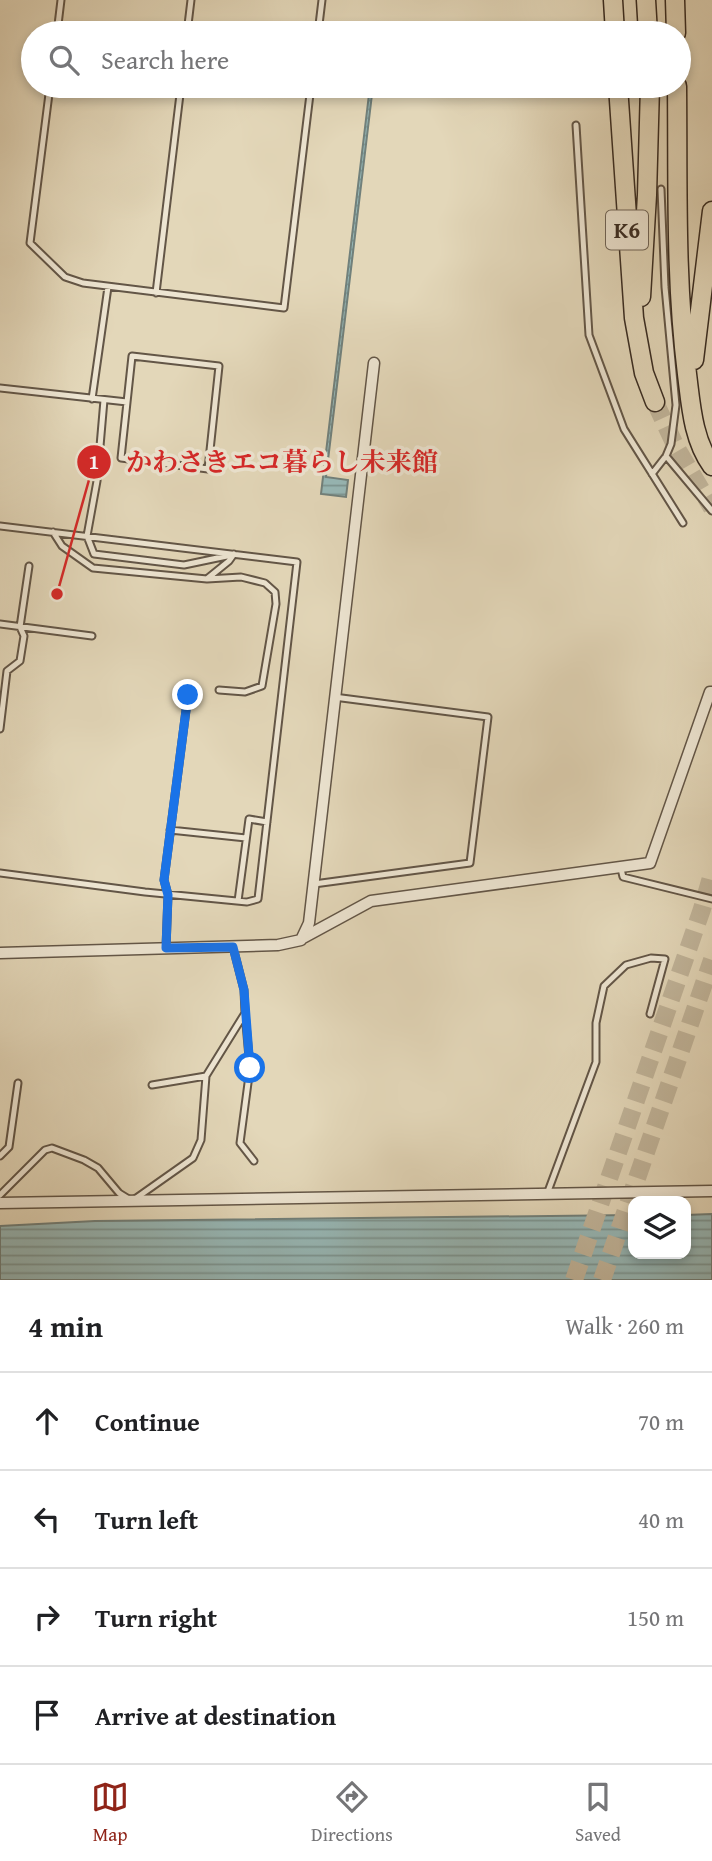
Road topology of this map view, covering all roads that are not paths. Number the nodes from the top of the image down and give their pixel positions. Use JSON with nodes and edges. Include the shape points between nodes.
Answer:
{"nodes":[{"id":1,"x":61,"y":0,"type":"edge"},
{"id":2,"x":191,"y":0,"type":"edge"},
{"id":3,"x":322,"y":0,"type":"edge"},
{"id":4,"x":613,"y":0,"type":"edge"},
{"id":5,"x":649,"y":0,"type":"edge"},
{"id":6,"x":675,"y":0,"type":"edge"},
{"id":7,"x":58,"y":21,"type":"edge"},
{"id":8,"x":188,"y":21,"type":"edge"},
{"id":9,"x":319,"y":21,"type":"edge"},
{"id":10,"x":614,"y":21,"type":"edge"},
{"id":11,"x":649,"y":21,"type":"edge"},
{"id":12,"x":676,"y":21,"type":"edge"},
{"id":13,"x":48,"y":98,"type":"edge"},
{"id":14,"x":180,"y":98,"type":"edge"},
{"id":15,"x":310,"y":98,"type":"edge"},
{"id":16,"x":619,"y":98,"type":"edge"},
{"id":17,"x":650,"y":98,"type":"edge"},
{"id":18,"x":677,"y":98,"type":"edge"},
{"id":19,"x":576,"y":125,"type":"dead end"},
{"id":20,"x":661,"y":189,"type":"dead end"},
{"id":21,"x":712,"y":211,"type":"edge"},
{"id":22,"x":108,"y":287,"type":"junction"},
{"id":23,"x":156,"y":293,"type":"junction"},
{"id":24,"x":374,"y":363,"type":"dead end"},
{"id":25,"x":644,"y":373,"type":"junction"},
{"id":26,"x":0,"y":388,"type":"edge"},
{"id":27,"x":92,"y":398,"type":"junction"},
{"id":28,"x":104,"y":400,"type":"junction"},
{"id":29,"x":127,"y":402,"type":"junction"},
{"id":30,"x":654,"y":402,"type":"tunnel mouth"},
{"id":31,"x":694,"y":424,"type":"junction"},
{"id":32,"x":666,"y":456,"type":"junction"},
{"id":33,"x":712,"y":466,"type":"edge"},
{"id":34,"x":652,"y":474,"type":"junction"},
{"id":35,"x":712,"y":511,"type":"edge"},
{"id":36,"x":683,"y":523,"type":"dead end"},
{"id":37,"x":0,"y":526,"type":"edge"},
{"id":38,"x":53,"y":532,"type":"junction"},
{"id":39,"x":88,"y":536,"type":"junction"},
{"id":40,"x":234,"y":554,"type":"junction"},
{"id":41,"x":29,"y":566,"type":"dead end"},
{"id":42,"x":207,"y":579,"type":"junction"},
{"id":43,"x":0,"y":624,"type":"edge"},
{"id":44,"x":20,"y":627,"type":"junction"},
{"id":45,"x":92,"y":636,"type":"dead end"},
{"id":46,"x":219,"y":690,"type":"dead end"},
{"id":47,"x":712,"y":692,"type":"edge"},
{"id":48,"x":188,"y":695,"type":"dead end"},
{"id":49,"x":334,"y":697,"type":"junction"},
{"id":50,"x":0,"y":729,"type":"edge"},
{"id":51,"x":267,"y":822,"type":"junction"},
{"id":52,"x":170,"y":830,"type":"junction"},
{"id":53,"x":246,"y":838,"type":"junction"},
{"id":54,"x":621,"y":869,"type":"junction"},
{"id":55,"x":0,"y":873,"type":"edge"},
{"id":56,"x":314,"y":884,"type":"junction"},
{"id":57,"x":168,"y":895,"type":"junction"},
{"id":58,"x":712,"y":899,"type":"edge"},
{"id":59,"x":238,"y":901,"type":"junction"},
{"id":60,"x":300,"y":940,"type":"junction"},
{"id":61,"x":233,"y":947,"type":"junction"},
{"id":62,"x":166,"y":948,"type":"junction"},
{"id":63,"x":0,"y":953,"type":"edge"},
{"id":64,"x":245,"y":1013,"type":"junction"},
{"id":65,"x":650,"y":1014,"type":"dead end"},
{"id":66,"x":206,"y":1076,"type":"junction"},
{"id":67,"x":18,"y":1083,"type":"dead end"},
{"id":68,"x":152,"y":1085,"type":"dead end"},
{"id":69,"x":0,"y":1156,"type":"edge"},
{"id":70,"x":254,"y":1161,"type":"dead end"},
{"id":71,"x":712,"y":1191,"type":"edge"},
{"id":72,"x":547,"y":1194,"type":"junction"},
{"id":73,"x":0,"y":1195,"type":"edge"},
{"id":74,"x":132,"y":1201,"type":"junction"},
{"id":75,"x":0,"y":1203,"type":"edge"}],
"edges":[{"from":1,"to":7,"type":"lane"},
{"from":2,"to":8,"type":"lane"},
{"from":3,"to":9,"type":"lane"},
{"from":4,"to":10,"type":"highway"},
{"from":5,"to":11,"type":"highway"},
{"from":6,"to":12,"type":"highway"},
{"from":13,"to":22,"type":"lane","via":[[30,243],[65,277]]},
{"from":14,"to":23,"type":"lane"},
{"from":15,"to":23,"type":"lane","via":[[284,308]]},
{"from":16,"to":25,"type":"highway","number":"K6","via":[[631,289]]},
{"from":17,"to":25,"type":"highway","via":[[640,324]]},
{"from":18,"to":31,"type":"highway","number":"K6","via":[[678,239],[684,349]]},
{"from":19,"to":34,"type":"lane","via":[[589,335],[624,429]]},
{"from":20,"to":32,"type":"lane","via":[[676,405]]},
{"from":21,"to":31,"type":"highway","via":[[696,331]]},
{"from":22,"to":23,"type":"lane"},
{"from":22,"to":27,"type":"lane"},
{"from":24,"to":49,"type":"street"},
{"from":25,"to":30,"type":"highway","number":"K6"},
{"from":26,"to":27,"type":"lane"},
{"from":27,"to":28,"type":"lane"},
{"from":28,"to":29,"type":"lane"},
{"from":28,"to":39,"type":"lane"},
{"from":29,"to":29,"type":"lane","via":[[121,458],[208,469],[219,366],[132,356]]},
{"from":31,"to":33,"type":"highway","number":"K6"},
{"from":32,"to":34,"type":"lane"},
{"from":32,"to":35,"type":"lane"},
{"from":34,"to":36,"type":"lane"},
{"from":37,"to":38,"type":"lane"},
{"from":38,"to":39,"type":"lane"},
{"from":38,"to":42,"type":"lane","via":[[62,546],[93,568]]},
{"from":39,"to":40,"type":"lane"},
{"from":39,"to":40,"type":"lane","via":[[94,554],[107,556],[184,565]]},
{"from":40,"to":42,"type":"lane"},
{"from":40,"to":51,"type":"lane","via":[[297,562]]},
{"from":41,"to":44,"type":"lane"},
{"from":42,"to":46,"type":"lane","via":[[242,577],[265,583],[275,592],[262,686],[245,692]]},
{"from":43,"to":44,"type":"lane"},
{"from":44,"to":45,"type":"lane"},
{"from":44,"to":50,"type":"lane","via":[[24,636],[20,661],[7,671]]},
{"from":47,"to":54,"type":"street","via":[[650,863]]},
{"from":48,"to":52,"type":"lane"},
{"from":49,"to":56,"type":"street"},
{"from":49,"to":56,"type":"lane","via":[[488,717],[470,863]]},
{"from":51,"to":53,"type":"lane","via":[[249,819]]},
{"from":51,"to":59,"type":"lane","via":[[258,898]]},
{"from":52,"to":53,"type":"lane"},
{"from":52,"to":57,"type":"lane","via":[[164,880]]},
{"from":53,"to":59,"type":"lane"},
{"from":54,"to":58,"type":"lane","via":[[623,877]]},
{"from":54,"to":60,"type":"street","via":[[371,901]]},
{"from":55,"to":57,"type":"lane"},
{"from":56,"to":60,"type":"street","via":[[309,922]]},
{"from":57,"to":59,"type":"lane"},
{"from":57,"to":62,"type":"lane"},
{"from":60,"to":61,"type":"street","via":[[278,946]]},
{"from":61,"to":62,"type":"street"},
{"from":61,"to":64,"type":"lane"},
{"from":62,"to":63,"type":"street"},
{"from":64,"to":66,"type":"lane"},
{"from":64,"to":70,"type":"lane","via":[[250,1068],[240,1143]]},
{"from":65,"to":72,"type":"lane","via":[[665,959],[626,965],[604,986],[596,1023],[596,1062]]},
{"from":66,"to":68,"type":"lane"},
{"from":66,"to":74,"type":"lane","via":[[201,1140],[193,1158]]},
{"from":67,"to":69,"type":"lane","via":[[9,1147]]},
{"from":71,"to":72,"type":"street"},
{"from":72,"to":74,"type":"street"},
{"from":73,"to":74,"type":"lane","via":[[52,1148],[98,1168],[118,1193]]},
{"from":74,"to":75,"type":"street"}]}
